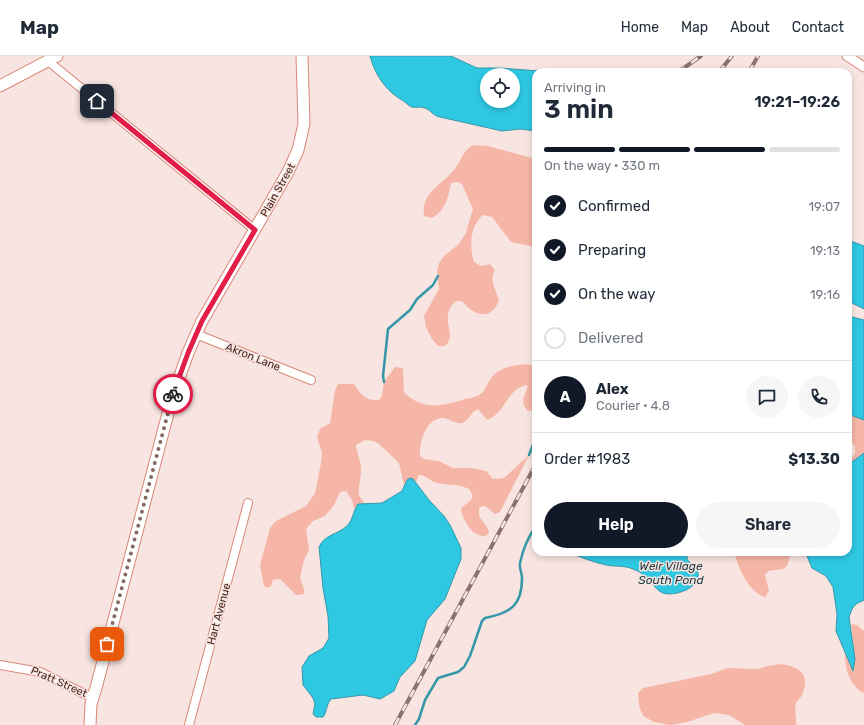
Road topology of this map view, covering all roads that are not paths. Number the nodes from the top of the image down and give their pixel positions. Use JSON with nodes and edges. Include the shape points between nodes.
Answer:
{"nodes":[{"id":1,"x":302,"y":56,"type":"edge"},
{"id":2,"x":847,"y":56,"type":"edge"},
{"id":3,"x":52,"y":59,"type":"edge"},
{"id":4,"x":864,"y":67,"type":"edge"},
{"id":5,"x":0,"y":86,"type":"edge"},
{"id":6,"x":255,"y":230,"type":"junction"},
{"id":7,"x":196,"y":334,"type":"junction"},
{"id":8,"x":311,"y":380,"type":"dead end"},
{"id":9,"x":248,"y":503,"type":"dead end"},
{"id":10,"x":0,"y":665,"type":"edge"},
{"id":11,"x":93,"y":698,"type":"junction"},
{"id":12,"x":90,"y":725,"type":"edge"},
{"id":13,"x":189,"y":725,"type":"edge"}],
"edges":[{"from":1,"to":6,"type":"main road","name":"Plain Street","via":[[304,124],[301,142],[288,172]]},
{"from":2,"to":4,"type":"street"},
{"from":3,"to":5,"type":"main road"},
{"from":3,"to":6,"type":"street"},
{"from":6,"to":7,"type":"main road","name":"Plain Street"},
{"from":7,"to":8,"type":"street","name":"Akron Lane"},
{"from":7,"to":11,"type":"main road","name":"Plain Street","via":[[172,398]]},
{"from":9,"to":13,"type":"street","name":"Hart Avenue"},
{"from":10,"to":11,"type":"street","name":"Pratt Street","via":[[40,672]]},
{"from":11,"to":12,"type":"main road","name":"Plain Street"}]}
